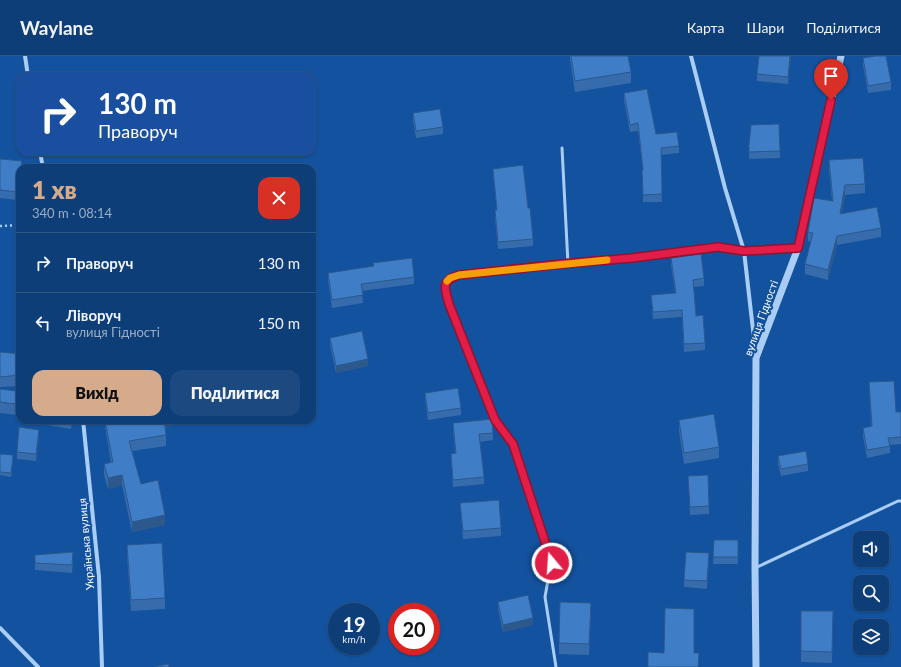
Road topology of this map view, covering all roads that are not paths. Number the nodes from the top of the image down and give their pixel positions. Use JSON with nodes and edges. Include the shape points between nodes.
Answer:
{"nodes":[{"id":1,"x":25,"y":56,"type":"edge"},
{"id":2,"x":691,"y":56,"type":"edge"},
{"id":3,"x":841,"y":56,"type":"edge"},
{"id":4,"x":27,"y":72,"type":"edge"},
{"id":5,"x":562,"y":148,"type":"dead end"},
{"id":6,"x":798,"y":248,"type":"junction"},
{"id":7,"x":744,"y":251,"type":"junction"},
{"id":8,"x":568,"y":264,"type":"junction"},
{"id":9,"x":756,"y":358,"type":"junction"},
{"id":10,"x":83,"y":424,"type":"edge"},
{"id":11,"x":901,"y":501,"type":"edge"},
{"id":12,"x":755,"y":568,"type":"junction"},
{"id":13,"x":0,"y":628,"type":"edge"},
{"id":14,"x":38,"y":667,"type":"edge"},
{"id":15,"x":102,"y":667,"type":"edge"},
{"id":16,"x":556,"y":667,"type":"edge"},
{"id":17,"x":756,"y":667,"type":"edge"}],
"edges":[{"from":1,"to":4,"type":"street"},
{"from":2,"to":7,"type":"street"},
{"from":3,"to":6,"type":"street","name":"вулиця Гідності"},
{"from":5,"to":8,"type":"lane"},
{"from":6,"to":7,"type":"lane"},
{"from":6,"to":9,"type":"street","name":"вулиця Гідності"},
{"from":7,"to":8,"type":"lane","via":[[718,247]]},
{"from":7,"to":9,"type":"street"},
{"from":8,"to":16,"type":"lane","via":[[459,275],[450,278],[445,287],[449,304],[495,420],[513,444],[552,563],[545,596]]},
{"from":9,"to":12,"type":"street","name":"вулиця Гідності"},
{"from":10,"to":15,"type":"street","name":"Українська вулиця","via":[[99,577]]},
{"from":11,"to":12,"type":"lane"},
{"from":12,"to":17,"type":"street","name":"вулиця Гідності"},
{"from":13,"to":14,"type":"street"}]}
